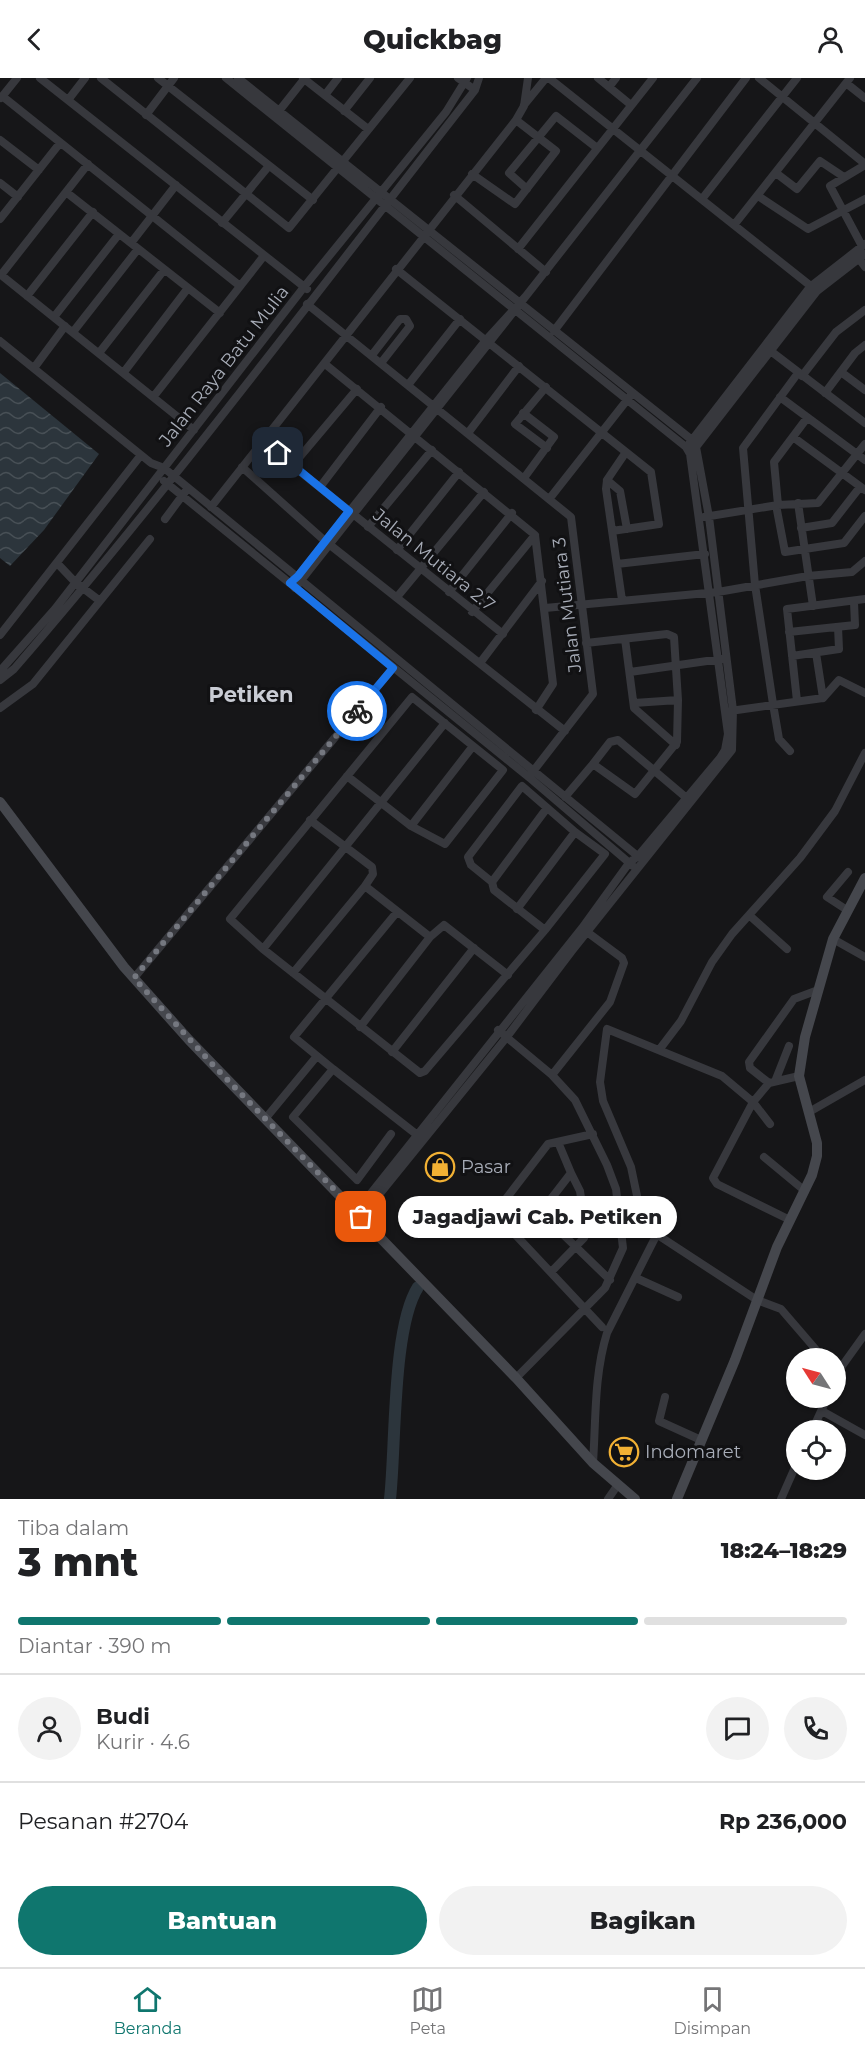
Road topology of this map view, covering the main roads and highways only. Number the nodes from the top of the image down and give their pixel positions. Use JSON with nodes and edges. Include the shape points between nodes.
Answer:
{"nodes":[{"id":1,"x":0,"y":802,"type":"edge"},
{"id":2,"x":865,"y":878,"type":"edge"},
{"id":3,"x":635,"y":1499,"type":"edge"},
{"id":4,"x":677,"y":1499,"type":"edge"}],
"edges":[{"from":1,"to":3,"type":"main road","via":[[134,978],[594,1463]]},
{"from":2,"to":4,"type":"main road","via":[[833,939],[799,1076],[818,1156]]}]}
